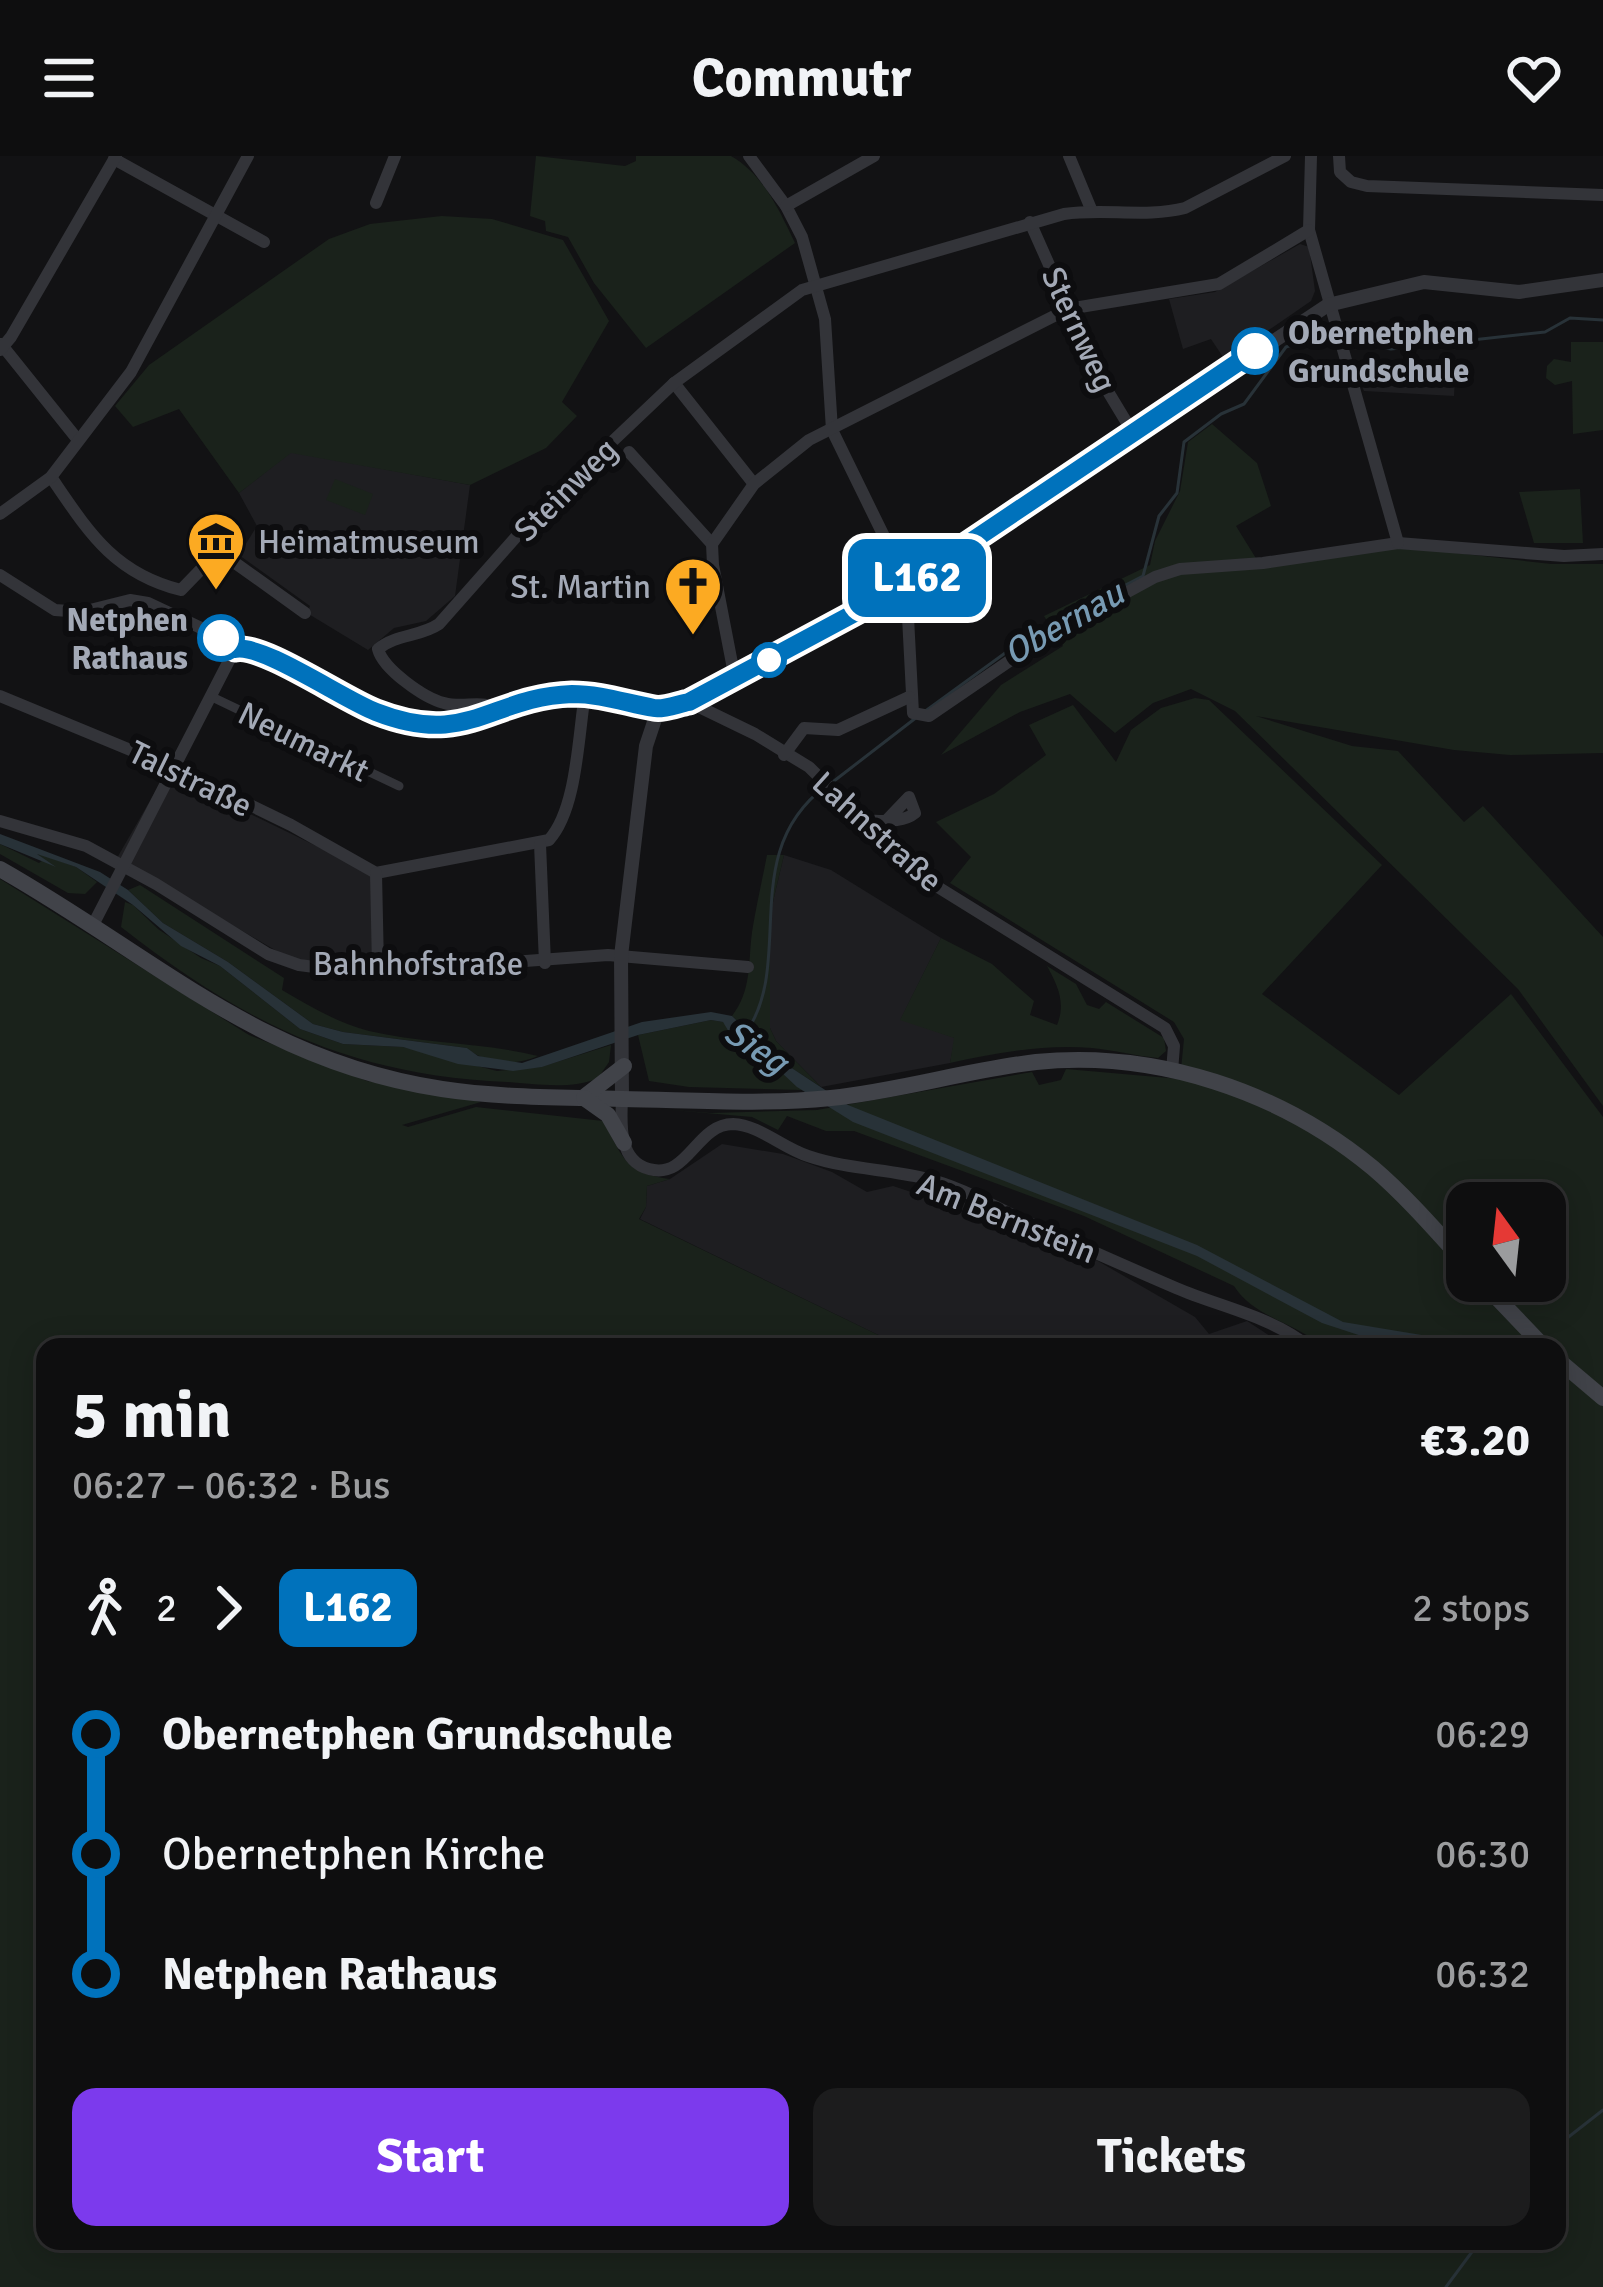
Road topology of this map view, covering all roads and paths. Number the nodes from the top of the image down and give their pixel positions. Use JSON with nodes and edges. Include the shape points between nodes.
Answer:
{"nodes":[{"id":1,"x":248,"y":156,"type":"edge"},
{"id":2,"x":395,"y":156,"type":"edge"},
{"id":3,"x":749,"y":156,"type":"edge"},
{"id":4,"x":874,"y":156,"type":"edge"},
{"id":5,"x":1069,"y":156,"type":"edge"},
{"id":6,"x":1285,"y":156,"type":"edge"},
{"id":7,"x":1311,"y":156,"type":"edge"},
{"id":8,"x":1339,"y":156,"type":"edge"},
{"id":9,"x":115,"y":158,"type":"edge"},
{"id":10,"x":1603,"y":195,"type":"edge"},
{"id":11,"x":376,"y":203,"type":"dead end"},
{"id":12,"x":786,"y":206,"type":"junction"},
{"id":13,"x":1091,"y":209,"type":"junction"},
{"id":14,"x":215,"y":216,"type":"junction"},
{"id":15,"x":1030,"y":222,"type":"junction"},
{"id":16,"x":1309,"y":230,"type":"junction"},
{"id":17,"x":264,"y":242,"type":"dead end"},
{"id":18,"x":1603,"y":280,"type":"edge"},
{"id":19,"x":817,"y":283,"type":"junction"},
{"id":20,"x":1328,"y":305,"type":"junction"},
{"id":21,"x":1068,"y":309,"type":"junction"},
{"id":22,"x":1,"y":346,"type":"edge"},
{"id":23,"x":673,"y":384,"type":"junction"},
{"id":24,"x":832,"y":430,"type":"junction"},
{"id":25,"x":1133,"y":433,"type":"junction"},
{"id":26,"x":78,"y":440,"type":"junction"},
{"id":27,"x":629,"y":452,"type":"dead end"},
{"id":28,"x":51,"y":477,"type":"junction"},
{"id":29,"x":754,"y":484,"type":"junction"},
{"id":30,"x":2,"y":508,"type":"edge"},
{"id":31,"x":1398,"y":543,"type":"junction"},
{"id":32,"x":712,"y":544,"type":"junction"},
{"id":33,"x":1603,"y":554,"type":"edge"},
{"id":34,"x":0,"y":575,"type":"edge"},
{"id":35,"x":905,"y":586,"type":"junction"},
{"id":36,"x":305,"y":613,"type":"dead end"},
{"id":37,"x":235,"y":649,"type":"junction"},
{"id":38,"x":736,"y":679,"type":"junction"},
{"id":39,"x":585,"y":694,"type":"junction"},
{"id":40,"x":0,"y":696,"type":"edge"},
{"id":41,"x":210,"y":696,"type":"junction"},
{"id":42,"x":909,"y":697,"type":"junction"},
{"id":43,"x":689,"y":702,"type":"junction"},
{"id":44,"x":658,"y":710,"type":"junction"},
{"id":45,"x":500,"y":711,"type":"junction"},
{"id":46,"x":784,"y":755,"type":"junction"},
{"id":47,"x":174,"y":768,"type":"junction"},
{"id":48,"x":399,"y":787,"type":"dead end"},
{"id":49,"x":0,"y":820,"type":"edge"},
{"id":50,"x":887,"y":820,"type":"dead end"},
{"id":51,"x":861,"y":821,"type":"junction"},
{"id":52,"x":541,"y":844,"type":"junction"},
{"id":53,"x":0,"y":869,"type":"edge"},
{"id":54,"x":121,"y":872,"type":"junction"},
{"id":55,"x":376,"y":873,"type":"junction"},
{"id":56,"x":94,"y":925,"type":"junction"},
{"id":57,"x":622,"y":956,"type":"junction"},
{"id":58,"x":545,"y":962,"type":"junction"},
{"id":59,"x":378,"y":967,"type":"junction"},
{"id":60,"x":748,"y":967,"type":"dead end"},
{"id":61,"x":624,"y":1059,"type":"junction"},
{"id":62,"x":1172,"y":1071,"type":"junction"},
{"id":63,"x":583,"y":1098,"type":"junction"},
{"id":64,"x":622,"y":1099,"type":"junction"},
{"id":65,"x":624,"y":1143,"type":"junction"},
{"id":66,"x":1446,"y":1243,"type":"edge"},
{"id":67,"x":1501,"y":1302,"type":"edge"},
{"id":68,"x":1293,"y":1338,"type":"edge"},
{"id":69,"x":1535,"y":1338,"type":"edge"},
{"id":70,"x":1566,"y":1367,"type":"edge"},
{"id":71,"x":1603,"y":1398,"type":"edge"}],
"edges":[{"from":1,"to":14,"type":"street"},
{"from":2,"to":11,"type":"street"},
{"from":3,"to":12,"type":"street"},
{"from":4,"to":12,"type":"street"},
{"from":5,"to":13,"type":"street"},
{"from":6,"to":13,"type":"street","name":"Steinweg","via":[[1185,208]]},
{"from":7,"to":16,"type":"street"},
{"from":8,"to":10,"type":"street","via":[[1340,172],[1367,186]]},
{"from":9,"to":14,"type":"street"},
{"from":9,"to":22,"type":"street"},
{"from":12,"to":19,"type":"street"},
{"from":13,"to":15,"type":"street","name":"Steinweg"},
{"from":14,"to":17,"type":"street"},
{"from":14,"to":26,"type":"street","via":[[131,372]]},
{"from":15,"to":19,"type":"street","name":"Steinweg"},
{"from":15,"to":21,"type":"street","name":"Sternweg"},
{"from":16,"to":20,"type":"street"},
{"from":16,"to":21,"type":"street","via":[[1219,284]]},
{"from":18,"to":20,"type":"street","via":[[1519,292],[1424,282]]},
{"from":19,"to":23,"type":"street","name":"Steinweg"},
{"from":19,"to":24,"type":"street"},
{"from":20,"to":25,"type":"street"},
{"from":20,"to":31,"type":"street"},
{"from":21,"to":24,"type":"street"},
{"from":21,"to":25,"type":"street","name":"Sternweg"},
{"from":22,"to":26,"type":"street"},
{"from":23,"to":29,"type":"street"},
{"from":23,"to":45,"type":"street","name":"Steinweg","via":[[425,631],[380,646],[386,666],[437,701]]},
{"from":24,"to":29,"type":"street"},
{"from":24,"to":35,"type":"street"},
{"from":25,"to":35,"type":"street"},
{"from":26,"to":28,"type":"street"},
{"from":27,"to":32,"type":"street"},
{"from":28,"to":30,"type":"street"},
{"from":28,"to":36,"type":"street","via":[[92,537],[130,570],[181,590],[224,555]]},
{"from":29,"to":32,"type":"street"},
{"from":31,"to":33,"type":"street"},
{"from":31,"to":42,"type":"street","via":[[1180,569],[1043,638],[919,714]]},
{"from":32,"to":38,"type":"street"},
{"from":34,"to":37,"type":"street","via":[[67,613],[148,603]]},
{"from":35,"to":38,"type":"street"},
{"from":35,"to":42,"type":"street"},
{"from":37,"to":41,"type":"street"},
{"from":37,"to":45,"type":"street","via":[[253,650],[396,719],[450,727]]},
{"from":38,"to":43,"type":"street"},
{"from":39,"to":44,"type":"street"},
{"from":39,"to":45,"type":"street"},
{"from":39,"to":52,"type":"street","via":[[567,806],[559,829]]},
{"from":40,"to":47,"type":"street","name":"Talstraße"},
{"from":41,"to":47,"type":"street"},
{"from":41,"to":48,"type":"street","name":"Neumarkt"},
{"from":42,"to":46,"type":"street","via":[[838,730],[804,728]]},
{"from":43,"to":44,"type":"street"},
{"from":43,"to":46,"type":"street","name":"Lahnstraße"},
{"from":44,"to":57,"type":"street","via":[[646,746]]},
{"from":46,"to":51,"type":"street","name":"Lahnstraße","via":[[822,779]]},
{"from":47,"to":54,"type":"street"},
{"from":47,"to":55,"type":"street","name":"Talstraße"},
{"from":49,"to":54,"type":"street","name":"Bahnhofstraße","via":[[86,846]]},
{"from":50,"to":51,"type":"street"},
{"from":51,"to":62,"type":"street","name":"Lahnstraße","via":[[920,876],[1165,1028]]},
{"from":52,"to":55,"type":"street"},
{"from":52,"to":58,"type":"street"},
{"from":53,"to":56,"type":"main road"},
{"from":54,"to":56,"type":"street"},
{"from":54,"to":59,"type":"street","name":"Bahnhofstraße","via":[[156,884],[268,954],[330,969]]},
{"from":55,"to":59,"type":"street"},
{"from":56,"to":63,"type":"main road","via":[[218,1009],[325,1060],[442,1089]]},
{"from":57,"to":58,"type":"street","name":"Bahnhofstraße"},
{"from":57,"to":60,"type":"street","name":"Bahnhofstraße"},
{"from":57,"to":61,"type":"street"},
{"from":58,"to":59,"type":"street","name":"Bahnhofstraße"},
{"from":61,"to":63,"type":"main road"},
{"from":61,"to":64,"type":"street"},
{"from":62,"to":64,"type":"main road","via":[[1040,1062],[780,1102]]},
{"from":62,"to":66,"type":"main road","via":[[1243,1092],[1320,1130],[1374,1169]]},
{"from":63,"to":64,"type":"main road"},
{"from":63,"to":65,"type":"main road","via":[[608,1115]]},
{"from":64,"to":65,"type":"street"},
{"from":65,"to":68,"type":"street","name":"Am Bernstein","via":[[647,1169],[668,1169],[713,1129],[736,1124],[819,1159],[927,1179]]},
{"from":67,"to":69,"type":"main road"},
{"from":70,"to":71,"type":"main road"}]}
